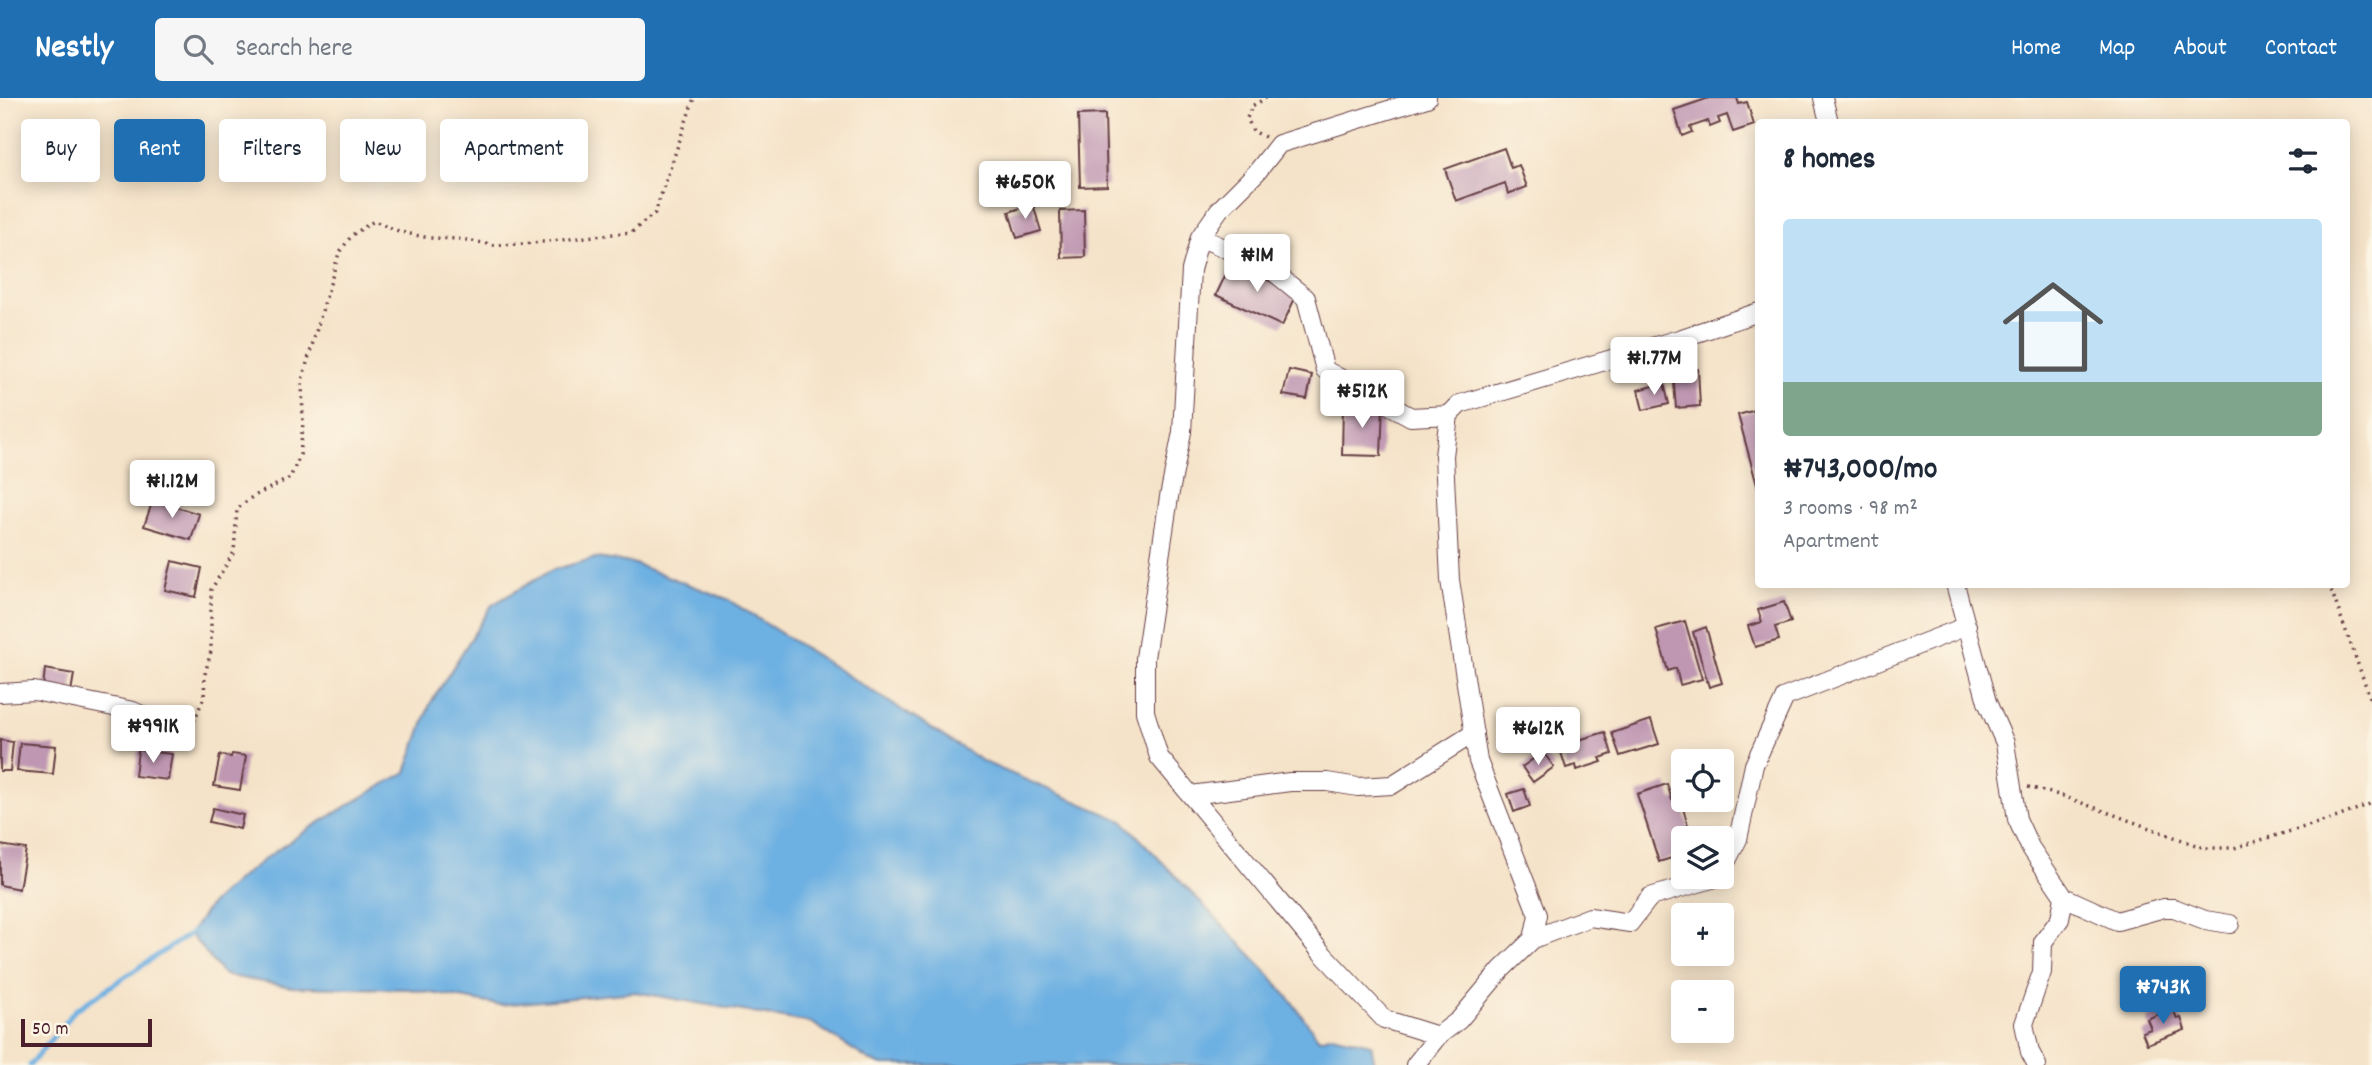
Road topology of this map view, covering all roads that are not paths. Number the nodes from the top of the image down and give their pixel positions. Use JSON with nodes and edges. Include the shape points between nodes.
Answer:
{"nodes":[{"id":1,"x":1427,"y":98,"type":"edge"},
{"id":2,"x":1823,"y":98,"type":"edge"},
{"id":3,"x":1828,"y":119,"type":"edge"},
{"id":4,"x":1200,"y":237,"type":"junction"},
{"id":5,"x":1755,"y":313,"type":"edge"},
{"id":6,"x":1449,"y":415,"type":"junction"},
{"id":7,"x":1956,"y":588,"type":"edge"},
{"id":8,"x":1966,"y":626,"type":"junction"},
{"id":9,"x":0,"y":693,"type":"edge"},
{"id":10,"x":181,"y":733,"type":"road end"},
{"id":11,"x":1474,"y":733,"type":"junction"},
{"id":12,"x":1191,"y":795,"type":"junction"},
{"id":13,"x":1734,"y":847,"type":"edge"},
{"id":14,"x":1678,"y":889,"type":"edge"},
{"id":15,"x":2064,"y":897,"type":"junction"},
{"id":16,"x":2230,"y":924,"type":"dead end"},
{"id":17,"x":1533,"y":939,"type":"junction"},
{"id":18,"x":1438,"y":1037,"type":"junction"},
{"id":19,"x":1415,"y":1065,"type":"edge"},
{"id":20,"x":2037,"y":1065,"type":"edge"}],
"edges":[{"from":1,"to":4,"type":"street","via":[[1279,144]]},
{"from":2,"to":3,"type":"street"},
{"from":4,"to":6,"type":"street","via":[[1270,269],[1306,298],[1325,370],[1411,416]]},
{"from":4,"to":12,"type":"street","via":[[1191,270],[1182,432],[1145,658],[1145,712],[1159,757]]},
{"from":5,"to":6,"type":"street","via":[[1460,404]]},
{"from":6,"to":11,"type":"street","via":[[1444,456],[1450,580]]},
{"from":7,"to":8,"type":"street"},
{"from":8,"to":13,"type":"street","via":[[1786,696],[1754,765]]},
{"from":8,"to":15,"type":"street","via":[[1987,702],[2004,743],[2017,818],[2030,847]]},
{"from":9,"to":10,"type":"street","via":[[34,691],[133,711]]},
{"from":11,"to":12,"type":"street","via":[[1392,785],[1358,788],[1290,782]]},
{"from":11,"to":17,"type":"street","via":[[1478,761],[1538,915]]},
{"from":12,"to":18,"type":"street","via":[[1321,952],[1384,1019]]},
{"from":14,"to":17,"type":"street","via":[[1650,897],[1630,923],[1590,917]]},
{"from":15,"to":16,"type":"street","via":[[2118,920],[2174,908]]},
{"from":15,"to":20,"type":"street","via":[[2060,919],[2043,942],[2042,972],[2024,1024]]},
{"from":17,"to":18,"type":"street"},
{"from":18,"to":19,"type":"street"}]}
